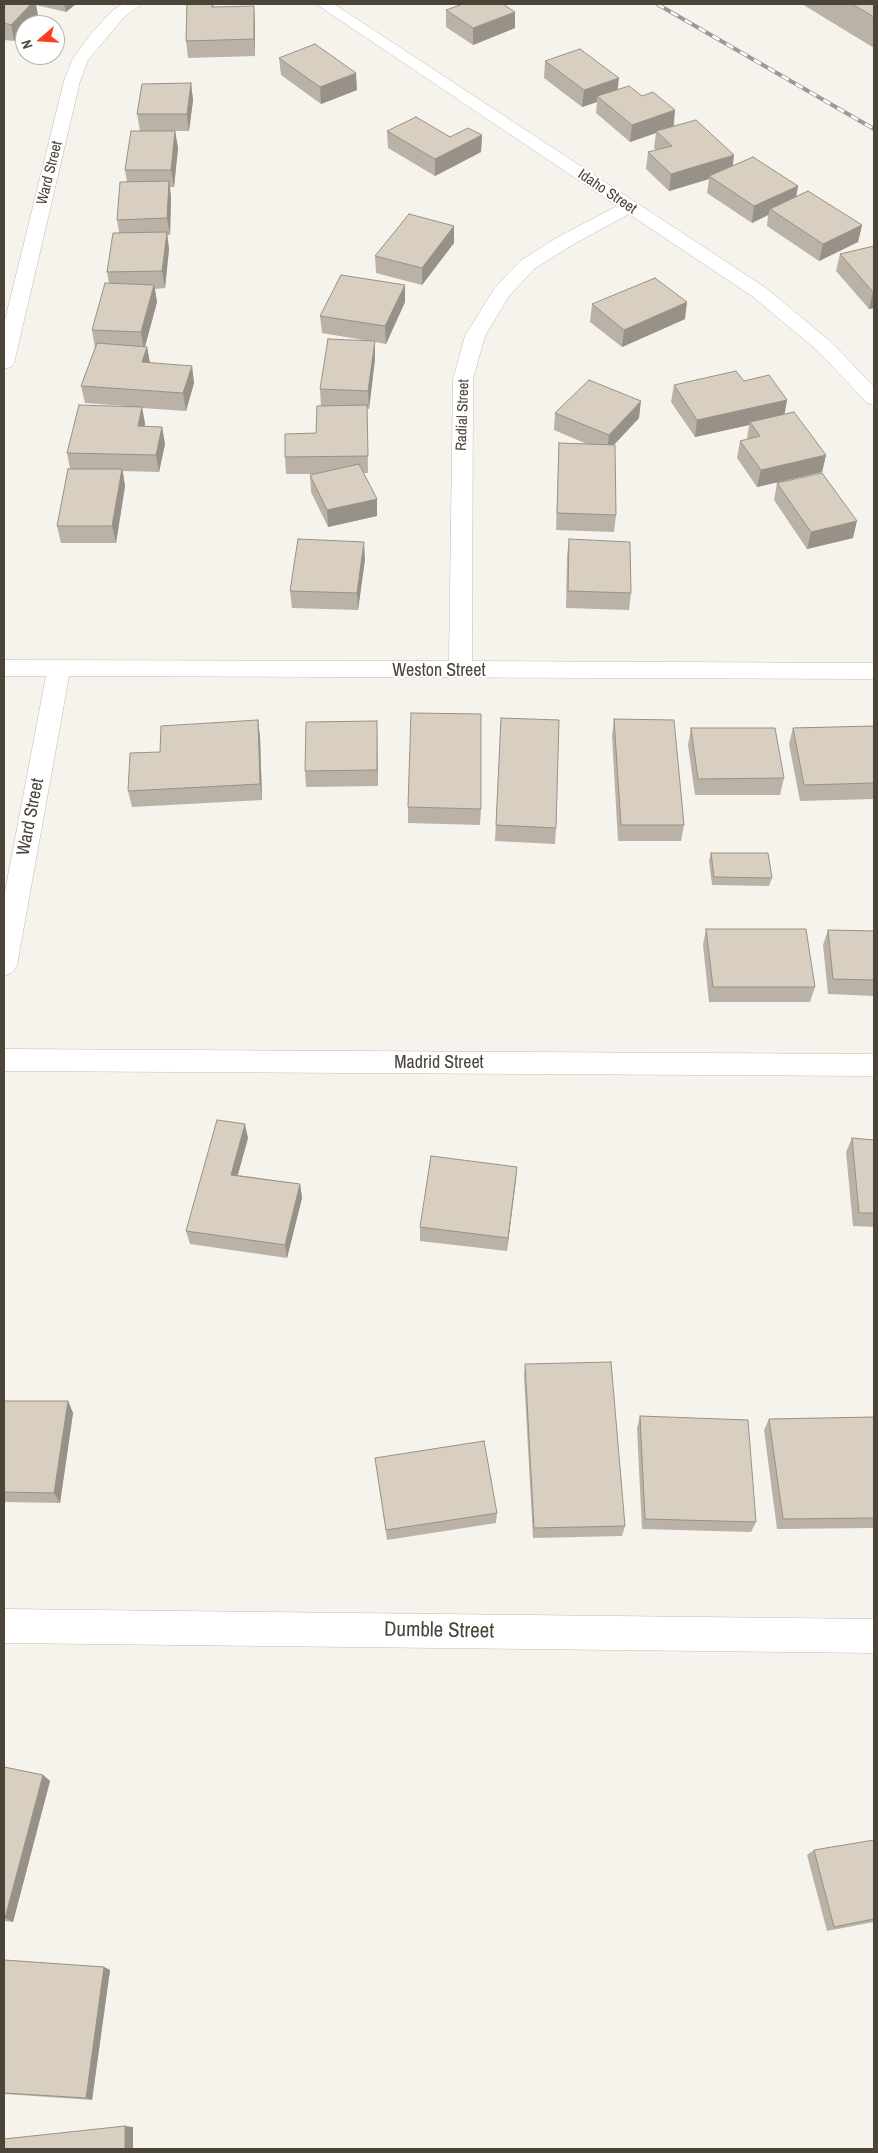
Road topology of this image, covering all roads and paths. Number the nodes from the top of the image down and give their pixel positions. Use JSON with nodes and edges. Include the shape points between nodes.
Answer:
{"nodes":[{"id":1,"x":134,"y":4,"type":"edge"},
{"id":2,"x":324,"y":4,"type":"edge"},
{"id":3,"x":629,"y":207,"type":"junction"},
{"id":4,"x":4,"y":363,"type":"edge"},
{"id":5,"x":874,"y":399,"type":"edge"},
{"id":6,"x":4,"y":668,"type":"edge"},
{"id":7,"x":59,"y":669,"type":"junction"},
{"id":8,"x":460,"y":671,"type":"junction"},
{"id":9,"x":874,"y":671,"type":"edge"},
{"id":10,"x":4,"y":965,"type":"edge"},
{"id":11,"x":4,"y":1060,"type":"edge"},
{"id":12,"x":874,"y":1065,"type":"edge"},
{"id":13,"x":4,"y":1626,"type":"edge"},
{"id":14,"x":874,"y":1636,"type":"edge"}],
"edges":[{"from":1,"to":4,"type":"street","name":"Ward Street","via":[[119,13],[96,38],[80,60],[72,81]]},
{"from":2,"to":3,"type":"street","name":"Idaho Street"},
{"from":3,"to":5,"type":"street","name":"Idaho Street","via":[[759,292],[825,347]]},
{"from":3,"to":8,"type":"street","name":"Radial Street","via":[[527,265],[502,293],[476,336],[463,379]]},
{"from":6,"to":7,"type":"street","name":"Weston Street"},
{"from":7,"to":8,"type":"street","name":"Weston Street"},
{"from":7,"to":10,"type":"street","name":"Ward Street"},
{"from":8,"to":9,"type":"street","name":"Weston Street"},
{"from":11,"to":12,"type":"street","name":"Madrid Street"},
{"from":13,"to":14,"type":"street","name":"Dumble Street"}]}
